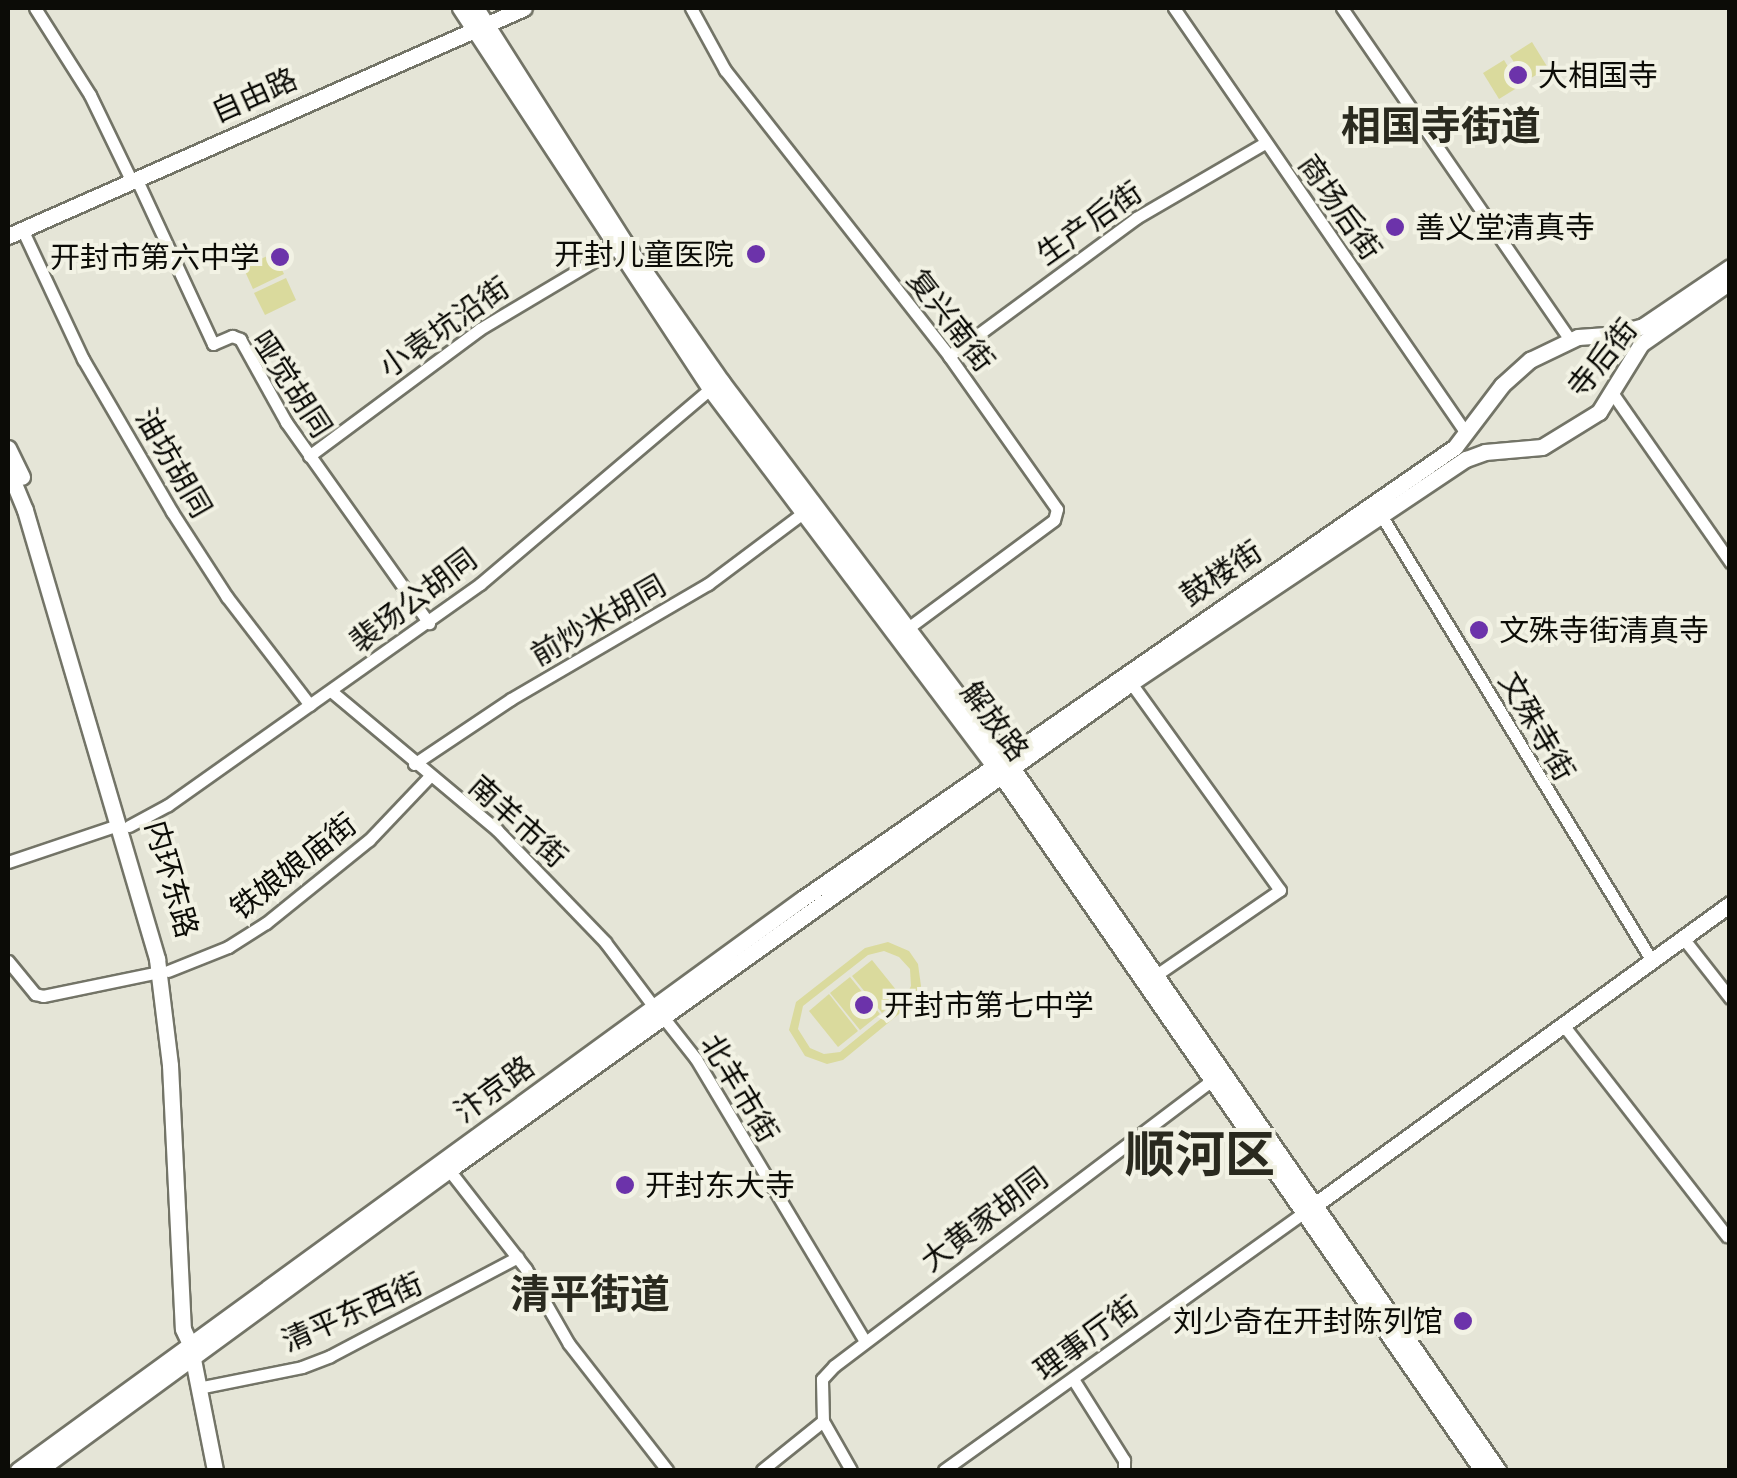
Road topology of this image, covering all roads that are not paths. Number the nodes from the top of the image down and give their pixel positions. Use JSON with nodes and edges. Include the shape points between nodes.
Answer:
{"nodes":[{"id":1,"x":460,"y":8,"type":"edge"},
{"id":2,"x":476,"y":8,"type":"edge"},
{"id":3,"x":524,"y":8,"type":"edge"},
{"id":4,"x":691,"y":8,"type":"edge"},
{"id":5,"x":1174,"y":8,"type":"edge"},
{"id":6,"x":1342,"y":8,"type":"edge"},
{"id":7,"x":39,"y":9,"type":"edge"},
{"id":8,"x":478,"y":27,"type":"junction"},
{"id":9,"x":1265,"y":144,"type":"junction"},
{"id":10,"x":134,"y":179,"type":"junction"},
{"id":11,"x":15,"y":233,"type":"edge"},
{"id":12,"x":614,"y":249,"type":"junction"},
{"id":13,"x":1730,"y":267,"type":"edge"},
{"id":14,"x":1730,"y":282,"type":"edge"},
{"id":15,"x":1570,"y":340,"type":"junction"},
{"id":16,"x":949,"y":356,"type":"junction"},
{"id":17,"x":710,"y":389,"type":"junction"},
{"id":18,"x":1614,"y":394,"type":"junction"},
{"id":19,"x":1466,"y":433,"type":"junction"},
{"id":20,"x":8,"y":448,"type":"edge"},
{"id":21,"x":309,"y":456,"type":"junction"},
{"id":22,"x":1454,"y":466,"type":"joint"},
{"id":23,"x":8,"y":468,"type":"edge"},
{"id":24,"x":803,"y":513,"type":"junction"},
{"id":25,"x":1382,"y":514,"type":"junction"},
{"id":26,"x":1730,"y":562,"type":"edge"},
{"id":27,"x":428,"y":623,"type":"junction"},
{"id":28,"x":908,"y":628,"type":"junction"},
{"id":29,"x":1131,"y":683,"type":"junction"},
{"id":30,"x":330,"y":691,"type":"junction"},
{"id":31,"x":310,"y":705,"type":"junction"},
{"id":32,"x":414,"y":764,"type":"junction"},
{"id":33,"x":1002,"y":765,"type":"junction"},
{"id":34,"x":430,"y":776,"type":"junction"},
{"id":35,"x":124,"y":825,"type":"junction"},
{"id":36,"x":8,"y":862,"type":"edge"},
{"id":37,"x":1730,"y":904,"type":"edge"},
{"id":38,"x":1684,"y":938,"type":"junction"},
{"id":39,"x":8,"y":961,"type":"edge"},
{"id":40,"x":1652,"y":961,"type":"junction"},
{"id":41,"x":164,"y":971,"type":"junction"},
{"id":42,"x":1158,"y":974,"type":"junction"},
{"id":43,"x":1730,"y":998,"type":"edge"},
{"id":44,"x":658,"y":1012,"type":"junction"},
{"id":45,"x":1564,"y":1026,"type":"junction"},
{"id":46,"x":1214,"y":1079,"type":"junction"},
{"id":47,"x":450,"y":1170,"type":"junction"},
{"id":48,"x":1311,"y":1208,"type":"junction"},
{"id":49,"x":1726,"y":1236,"type":"dead end"},
{"id":50,"x":518,"y":1258,"type":"junction"},
{"id":51,"x":866,"y":1341,"type":"junction"},
{"id":52,"x":192,"y":1351,"type":"junction"},
{"id":53,"x":1072,"y":1379,"type":"junction"},
{"id":54,"x":198,"y":1388,"type":"junction"},
{"id":55,"x":823,"y":1421,"type":"junction"},
{"id":56,"x":18,"y":1470,"type":"edge"},
{"id":57,"x":39,"y":1470,"type":"edge"},
{"id":58,"x":215,"y":1470,"type":"edge"},
{"id":59,"x":667,"y":1470,"type":"edge"},
{"id":60,"x":762,"y":1470,"type":"edge"},
{"id":61,"x":851,"y":1470,"type":"edge"},
{"id":62,"x":944,"y":1470,"type":"edge"},
{"id":63,"x":1124,"y":1470,"type":"edge"},
{"id":64,"x":1482,"y":1470,"type":"edge"},
{"id":65,"x":1498,"y":1470,"type":"edge"}],
"edges":[{"from":1,"to":8,"type":"main road","name":"解放路"},
{"from":2,"to":8,"type":"main road","name":"解放路"},
{"from":3,"to":8,"type":"main road","name":"自由路"},
{"from":4,"to":16,"type":"street","name":"复兴南街","via":[[724,70]]},
{"from":5,"to":9,"type":"street","name":"商场后街"},
{"from":6,"to":15,"type":"street"},
{"from":7,"to":10,"type":"street"},
{"from":8,"to":10,"type":"main road","name":"自由路"},
{"from":8,"to":12,"type":"main road","name":"解放路"},
{"from":8,"to":28,"type":"main road","name":"解放路","via":[[722,382]]},
{"from":9,"to":16,"type":"street","name":"生产后街","via":[[1136,218]]},
{"from":9,"to":19,"type":"street","name":"商场后街"},
{"from":10,"to":11,"type":"main road","name":"自由路"},
{"from":10,"to":21,"type":"street","name":"哑觉胡同","via":[[213,344],[240,339]]},
{"from":11,"to":31,"type":"street","name":"油坊胡同","via":[[172,512],[227,598]]},
{"from":12,"to":17,"type":"main road","name":"解放路"},
{"from":12,"to":21,"type":"street","name":"小袁坑沿街","via":[[480,329]]},
{"from":13,"to":15,"type":"main road","name":"寺后街","via":[[1643,326]]},
{"from":14,"to":18,"type":"main road","name":"寺后街","via":[[1641,344]]},
{"from":15,"to":19,"type":"main road","name":"寺后街","via":[[1515,371]]},
{"from":16,"to":28,"type":"street","name":"复兴南街","via":[[1057,509],[1054,520]]},
{"from":17,"to":24,"type":"main road","name":"解放路"},
{"from":17,"to":27,"type":"street","name":"裴场公胡同"},
{"from":18,"to":22,"type":"main road","name":"寺后街","via":[[1600,412],[1552,443],[1485,452]]},
{"from":18,"to":26,"type":"street"},
{"from":19,"to":33,"type":"main road","name":"鼓楼街","via":[[1456,447]]},
{"from":20,"to":35,"type":"main road","name":"内环东路","via":[[34,507]]},
{"from":21,"to":27,"type":"street","name":"哑觉胡同"},
{"from":22,"to":25,"type":"main road","name":"鼓楼街"},
{"from":23,"to":35,"type":"main road","name":"内环东路"},
{"from":24,"to":32,"type":"street","name":"前炒米胡同","via":[[708,584]]},
{"from":24,"to":33,"type":"main road","name":"解放路"},
{"from":25,"to":29,"type":"main road","name":"鼓楼街"},
{"from":25,"to":40,"type":"street","name":"文殊寺街"},
{"from":27,"to":30,"type":"street","name":"裴场公胡同"},
{"from":28,"to":33,"type":"main road","name":"解放路"},
{"from":29,"to":33,"type":"main road","name":"鼓楼街"},
{"from":29,"to":42,"type":"street","via":[[1280,890]]},
{"from":30,"to":31,"type":"street","name":"裴场公胡同"},
{"from":30,"to":32,"type":"street","name":"南羊市街"},
{"from":31,"to":35,"type":"street","name":"裴场公胡同","via":[[168,805]]},
{"from":32,"to":34,"type":"street","name":"南羊市街"},
{"from":33,"to":42,"type":"main road","name":"解放路"},
{"from":33,"to":44,"type":"main road","name":"汴京路"},
{"from":33,"to":46,"type":"main road","name":"解放路"},
{"from":34,"to":41,"type":"street","name":"铁娘娘庙街","via":[[369,840],[266,923],[228,947]]},
{"from":34,"to":44,"type":"street","name":"南羊市街","via":[[497,830],[577,911]]},
{"from":35,"to":36,"type":"street","name":"裴场公胡同"},
{"from":35,"to":41,"type":"main road","name":"内环东路","via":[[160,927]]},
{"from":37,"to":38,"type":"main road"},
{"from":38,"to":40,"type":"main road"},
{"from":38,"to":43,"type":"street"},
{"from":39,"to":41,"type":"street","name":"铁娘娘庙街","via":[[43,996]]},
{"from":40,"to":45,"type":"main road"},
{"from":41,"to":52,"type":"main road","name":"内环东路","via":[[180,1064]]},
{"from":42,"to":48,"type":"main road","name":"解放路"},
{"from":44,"to":47,"type":"main road","name":"汴京路"},
{"from":44,"to":51,"type":"street","name":"北羊市街","via":[[696,1059]]},
{"from":44,"to":52,"type":"main road","name":"汴京路"},
{"from":45,"to":48,"type":"main road"},
{"from":45,"to":49,"type":"street"},
{"from":46,"to":48,"type":"main road","name":"解放路"},
{"from":46,"to":51,"type":"street","name":"大黄家胡同"},
{"from":47,"to":50,"type":"street"},
{"from":47,"to":52,"type":"main road","name":"汴京路"},
{"from":48,"to":53,"type":"street","name":"理事厅街"},
{"from":48,"to":64,"type":"main road","name":"解放路"},
{"from":48,"to":65,"type":"main road","name":"解放路"},
{"from":50,"to":54,"type":"street","name":"清平东西街","via":[[330,1356]]},
{"from":50,"to":59,"type":"street","via":[[569,1344]]},
{"from":51,"to":55,"type":"street","name":"大黄家胡同","via":[[822,1379]]},
{"from":52,"to":54,"type":"main road","name":"内环东路"},
{"from":52,"to":56,"type":"main road","name":"汴京路"},
{"from":52,"to":57,"type":"main road","name":"汴京路"},
{"from":53,"to":62,"type":"street","name":"理事厅街"},
{"from":53,"to":63,"type":"street"},
{"from":54,"to":58,"type":"main road","name":"内环东路"},
{"from":55,"to":60,"type":"street"},
{"from":55,"to":61,"type":"street"}]}
